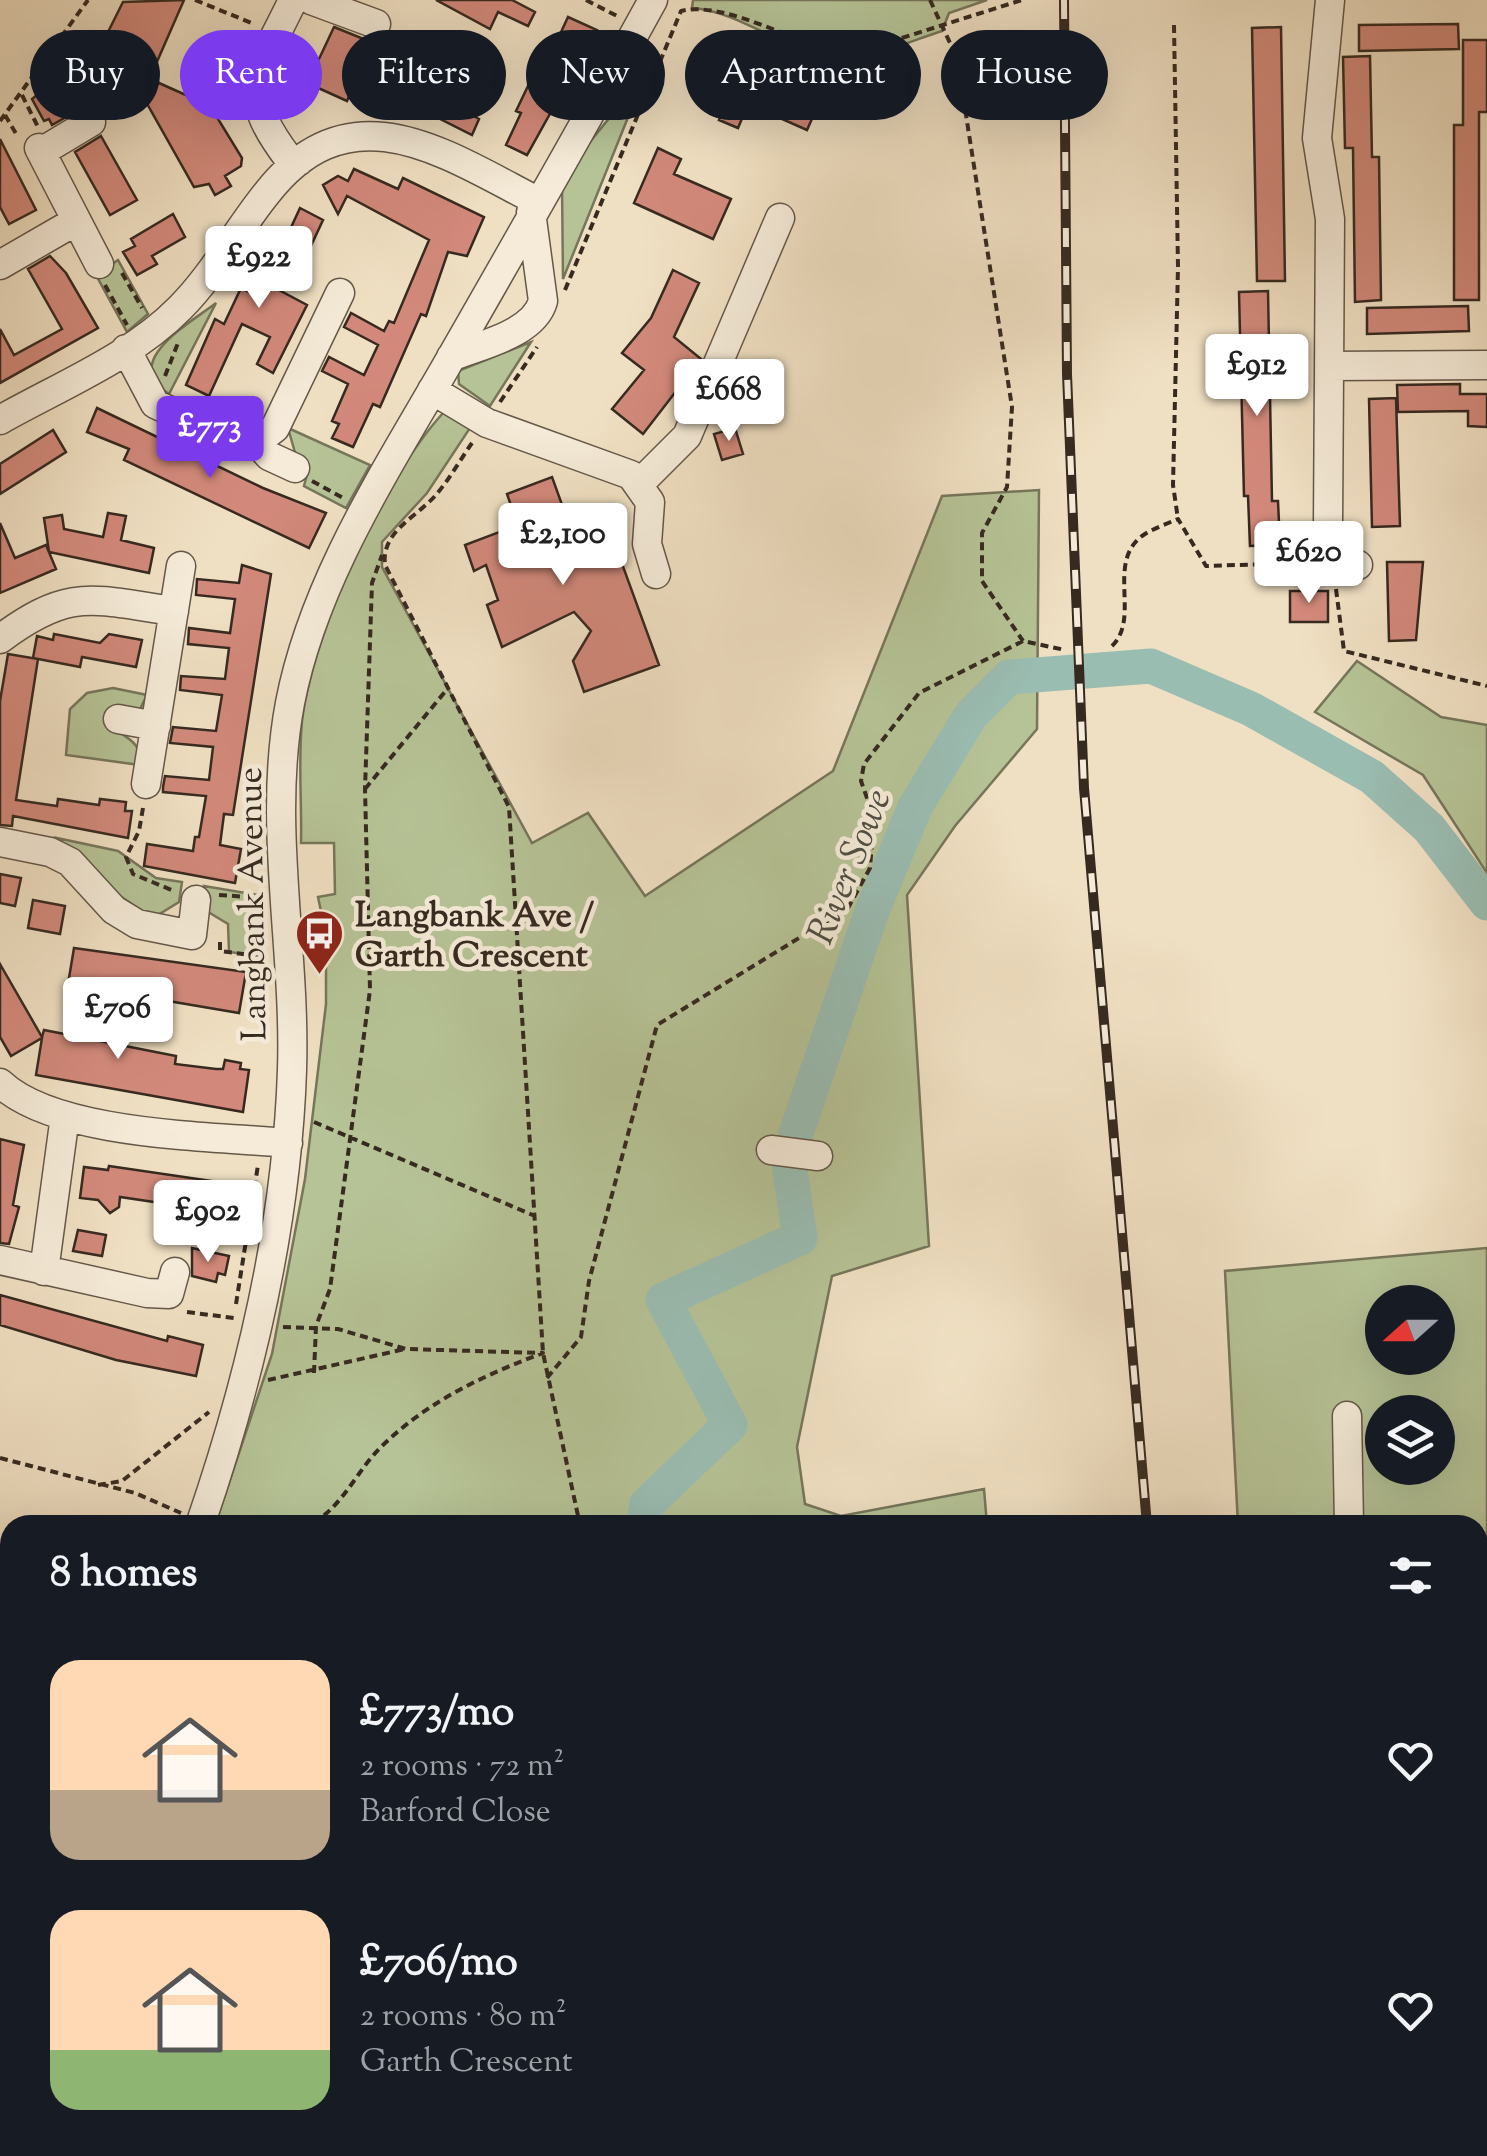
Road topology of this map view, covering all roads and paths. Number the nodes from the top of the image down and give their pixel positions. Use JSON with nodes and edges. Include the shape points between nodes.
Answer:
{"nodes":[{"id":1,"x":88,"y":0,"type":"edge"},
{"id":2,"x":196,"y":0,"type":"edge"},
{"id":3,"x":293,"y":0,"type":"edge"},
{"id":4,"x":311,"y":0,"type":"edge"},
{"id":5,"x":586,"y":0,"type":"edge"},
{"id":6,"x":652,"y":0,"type":"edge"},
{"id":7,"x":688,"y":0,"type":"edge"},
{"id":8,"x":930,"y":0,"type":"edge"},
{"id":9,"x":1022,"y":0,"type":"edge"},
{"id":10,"x":1330,"y":0,"type":"edge"},
{"id":11,"x":694,"y":4,"type":"junction"},
{"id":12,"x":376,"y":24,"type":"dead end"},
{"id":13,"x":1174,"y":25,"type":"dead end"},
{"id":14,"x":638,"y":26,"type":"junction"},
{"id":15,"x":940,"y":26,"type":"junction"},
{"id":16,"x":264,"y":30,"type":"edge"},
{"id":17,"x":279,"y":30,"type":"edge"},
{"id":18,"x":22,"y":95,"type":"junction"},
{"id":19,"x":0,"y":120,"type":"edge"},
{"id":20,"x":267,"y":120,"type":"edge"},
{"id":21,"x":90,"y":122,"type":"dead end"},
{"id":22,"x":40,"y":150,"type":"junction"},
{"id":23,"x":299,"y":161,"type":"junction"},
{"id":24,"x":534,"y":206,"type":"junction"},
{"id":25,"x":780,"y":218,"type":"dead end"},
{"id":26,"x":76,"y":220,"type":"junction"},
{"id":27,"x":99,"y":264,"type":"junction"},
{"id":28,"x":0,"y":265,"type":"edge"},
{"id":29,"x":564,"y":292,"type":"dead end"},
{"id":30,"x":340,"y":293,"type":"dead end"},
{"id":31,"x":184,"y":304,"type":"junction"},
{"id":32,"x":139,"y":340,"type":"junction"},
{"id":33,"x":539,"y":344,"type":"dead end"},
{"id":34,"x":451,"y":357,"type":"junction"},
{"id":35,"x":1487,"y":365,"type":"edge"},
{"id":36,"x":1329,"y":366,"type":"junction"},
{"id":37,"x":432,"y":390,"type":"junction"},
{"id":38,"x":154,"y":404,"type":"junction"},
{"id":39,"x":0,"y":420,"type":"edge"},
{"id":40,"x":487,"y":422,"type":"junction"},
{"id":41,"x":257,"y":442,"type":"junction"},
{"id":42,"x":295,"y":468,"type":"joint"},
{"id":43,"x":639,"y":484,"type":"junction"},
{"id":44,"x":367,"y":506,"type":"junction"},
{"id":45,"x":1178,"y":519,"type":"junction"},
{"id":46,"x":384,"y":550,"type":"junction"},
{"id":47,"x":1292,"y":563,"type":"joint"},
{"id":48,"x":1345,"y":564,"type":"junction"},
{"id":49,"x":181,"y":566,"type":"dead end"},
{"id":50,"x":656,"y":574,"type":"dead end"},
{"id":51,"x":174,"y":611,"type":"junction"},
{"id":52,"x":0,"y":639,"type":"edge"},
{"id":53,"x":1023,"y":641,"type":"junction"},
{"id":54,"x":1112,"y":646,"type":"dead end"},
{"id":55,"x":1065,"y":650,"type":"dead end"},
{"id":56,"x":1487,"y":686,"type":"edge"},
{"id":57,"x":448,"y":688,"type":"junction"},
{"id":58,"x":118,"y":719,"type":"dead end"},
{"id":59,"x":156,"y":726,"type":"junction"},
{"id":60,"x":146,"y":784,"type":"joint"},
{"id":61,"x":364,"y":789,"type":"junction"},
{"id":62,"x":0,"y":842,"type":"edge"},
{"id":63,"x":196,"y":900,"type":"junction"},
{"id":64,"x":284,"y":900,"type":"junction"},
{"id":65,"x":192,"y":935,"type":"junction"},
{"id":66,"x":220,"y":942,"type":"joint"},
{"id":67,"x":286,"y":962,"type":"junction"},
{"id":68,"x":0,"y":1084,"type":"edge"},
{"id":69,"x":65,"y":1116,"type":"junction"},
{"id":70,"x":280,"y":1135,"type":"junction"},
{"id":71,"x":352,"y":1138,"type":"junction"},
{"id":72,"x":771,"y":1150,"type":"dead end"},
{"id":73,"x":818,"y":1156,"type":"dead end"},
{"id":74,"x":534,"y":1216,"type":"junction"},
{"id":75,"x":0,"y":1260,"type":"edge"},
{"id":76,"x":44,"y":1271,"type":"junction"},
{"id":77,"x":175,"y":1293,"type":"joint"},
{"id":78,"x":316,"y":1326,"type":"junction"},
{"id":79,"x":255,"y":1328,"type":"junction"},
{"id":80,"x":543,"y":1353,"type":"junction"},
{"id":81,"x":314,"y":1373,"type":"dead end"},
{"id":82,"x":547,"y":1378,"type":"junction"},
{"id":83,"x":1347,"y":1416,"type":"dead end"},
{"id":84,"x":0,"y":1458,"type":"edge"},
{"id":85,"x":182,"y":1515,"type":"edge"},
{"id":86,"x":204,"y":1515,"type":"edge"},
{"id":87,"x":327,"y":1515,"type":"edge"},
{"id":88,"x":578,"y":1515,"type":"edge"},
{"id":89,"x":1350,"y":1515,"type":"edge"}],
"edges":[{"from":1,"to":18,"type":"path"},
{"from":2,"to":16,"type":"path"},
{"from":3,"to":17,"type":"street"},
{"from":4,"to":12,"type":"street"},
{"from":5,"to":14,"type":"path"},
{"from":6,"to":14,"type":"street","name":"Langbank Avenue"},
{"from":7,"to":11,"type":"path"},
{"from":8,"to":15,"type":"path"},
{"from":9,"to":15,"type":"path"},
{"from":10,"to":36,"type":"street","via":[[1317,138],[1330,219]]},
{"from":11,"to":15,"type":"path","via":[[719,4],[848,55]]},
{"from":11,"to":29,"type":"path","via":[[681,11],[667,39]]},
{"from":13,"to":45,"type":"path"},
{"from":14,"to":24,"type":"street","name":"Langbank Avenue"},
{"from":15,"to":53,"type":"path","via":[[957,58],[967,108],[1012,407],[1007,488],[982,533],[982,580]]},
{"from":18,"to":19,"type":"path"},
{"from":18,"to":22,"type":"path","via":[[45,140]]},
{"from":20,"to":23,"type":"street","via":[[289,159]]},
{"from":21,"to":22,"type":"street"},
{"from":22,"to":26,"type":"street"},
{"from":23,"to":24,"type":"street","via":[[337,140],[396,137],[450,156]]},
{"from":23,"to":31,"type":"street","via":[[265,195]]},
{"from":24,"to":34,"type":"street","name":"Langbank Avenue"},
{"from":24,"to":34,"type":"street","via":[[539,314]]},
{"from":25,"to":43,"type":"street","via":[[687,436]]},
{"from":26,"to":27,"type":"street"},
{"from":26,"to":28,"type":"street"},
{"from":27,"to":32,"type":"path","via":[[95,268]]},
{"from":27,"to":32,"type":"path","via":[[112,257]]},
{"from":30,"to":41,"type":"street","via":[[274,428]]},
{"from":31,"to":32,"type":"street"},
{"from":31,"to":38,"type":"path","via":[[188,317]]},
{"from":32,"to":38,"type":"street"},
{"from":32,"to":39,"type":"street"},
{"from":33,"to":40,"type":"path"},
{"from":34,"to":37,"type":"street","name":"Langbank Avenue"},
{"from":35,"to":36,"type":"street"},
{"from":36,"to":48,"type":"street","via":[[1328,525]]},
{"from":37,"to":40,"type":"street"},
{"from":37,"to":44,"type":"street","name":"Langbank Avenue"},
{"from":38,"to":41,"type":"street","via":[[236,442]]},
{"from":40,"to":43,"type":"street","via":[[631,474]]},
{"from":40,"to":46,"type":"path","via":[[435,496]]},
{"from":41,"to":42,"type":"street"},
{"from":42,"to":44,"type":"path"},
{"from":43,"to":50,"type":"street","via":[[650,502],[647,544]]},
{"from":44,"to":64,"type":"street","name":"Langbank Avenue","via":[[308,632],[290,703]]},
{"from":45,"to":47,"type":"path","via":[[1206,566]]},
{"from":45,"to":54,"type":"path","via":[[1140,537],[1125,557],[1123,613]]},
{"from":46,"to":57,"type":"path","via":[[385,565]]},
{"from":46,"to":61,"type":"path","via":[[372,582]]},
{"from":47,"to":48,"type":"street"},
{"from":48,"to":56,"type":"path","via":[[1344,651]]},
{"from":49,"to":51,"type":"street"},
{"from":51,"to":52,"type":"street","via":[[80,598]]},
{"from":51,"to":59,"type":"street"},
{"from":53,"to":55,"type":"path"},
{"from":53,"to":82,"type":"path","via":[[918,693],[864,764],[860,781],[874,818],[870,868],[848,908],[657,1025],[589,1280],[581,1337]]},
{"from":57,"to":61,"type":"path"},
{"from":57,"to":74,"type":"path","via":[[509,807]]},
{"from":58,"to":59,"type":"street"},
{"from":59,"to":60,"type":"street"},
{"from":60,"to":63,"type":"path","via":[[140,831],[126,857],[134,874]]},
{"from":61,"to":71,"type":"path","via":[[370,990]]},
{"from":62,"to":65,"type":"street","via":[[70,862],[114,910],[138,924]]},
{"from":63,"to":64,"type":"path","via":[[195,892]]},
{"from":63,"to":65,"type":"street"},
{"from":64,"to":67,"type":"street","name":"Langbank Avenue"},
{"from":65,"to":66,"type":"street"},
{"from":66,"to":67,"type":"path","via":[[220,951]]},
{"from":67,"to":70,"type":"street","name":"Langbank Avenue","via":[[292,1065]]},
{"from":68,"to":69,"type":"street","via":[[29,1104]]},
{"from":69,"to":70,"type":"street"},
{"from":69,"to":76,"type":"street"},
{"from":70,"to":71,"type":"path","via":[[316,1122]]},
{"from":70,"to":77,"type":"path","via":[[233,1322]]},
{"from":70,"to":79,"type":"street","name":"Langbank Avenue"},
{"from":71,"to":74,"type":"path"},
{"from":71,"to":78,"type":"path","via":[[330,1289]]},
{"from":72,"to":73,"type":"street"},
{"from":74,"to":80,"type":"path"},
{"from":75,"to":76,"type":"street"},
{"from":76,"to":77,"type":"street"},
{"from":78,"to":79,"type":"path"},
{"from":78,"to":80,"type":"path","via":[[406,1349]]},
{"from":78,"to":81,"type":"path"},
{"from":79,"to":86,"type":"street","name":"Langbank Avenue"},
{"from":80,"to":82,"type":"path"},
{"from":80,"to":87,"type":"path","via":[[470,1380],[382,1446]]},
{"from":82,"to":88,"type":"path"},
{"from":83,"to":89,"type":"street"},
{"from":84,"to":85,"type":"path","via":[[136,1493]]}]}
